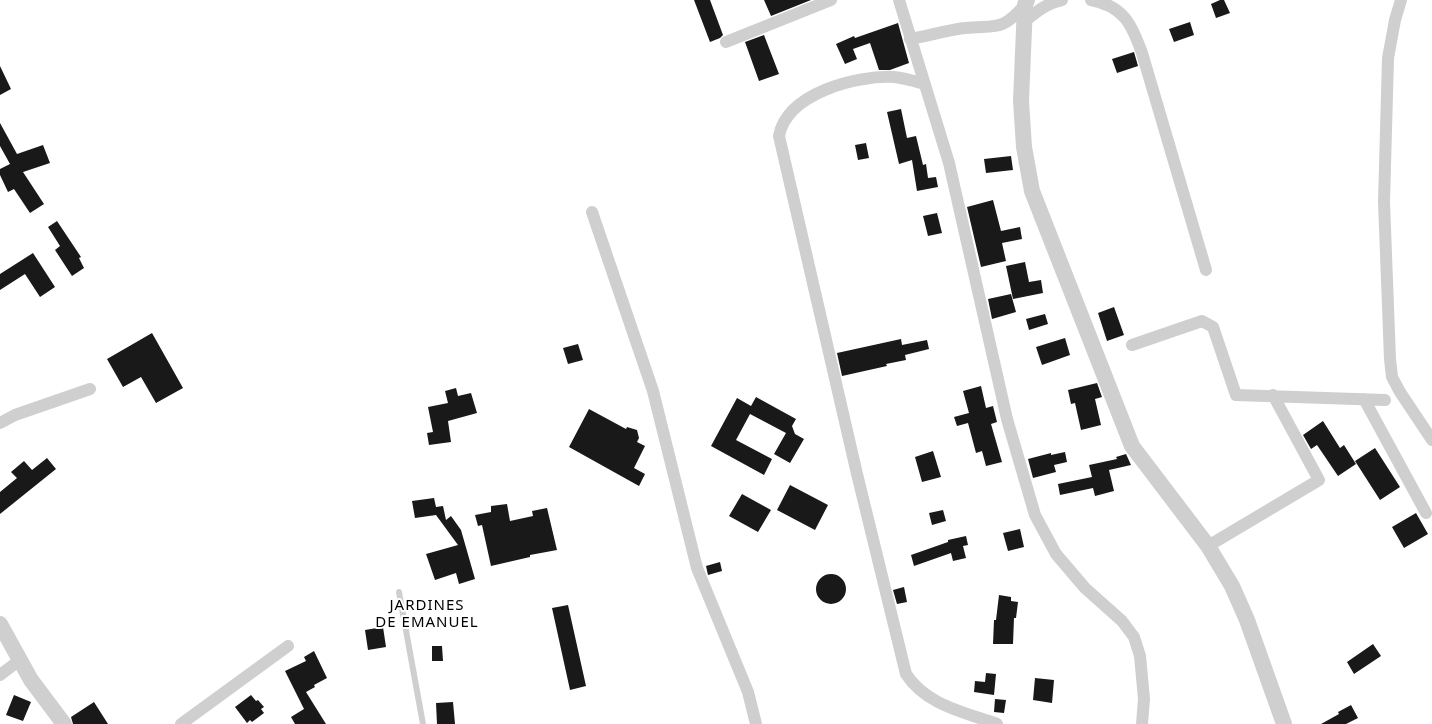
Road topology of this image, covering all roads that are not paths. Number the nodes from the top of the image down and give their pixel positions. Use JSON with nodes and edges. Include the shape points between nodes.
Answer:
{"nodes":[{"id":1,"x":831,"y":0,"type":"edge"},
{"id":2,"x":899,"y":0,"type":"edge"},
{"id":3,"x":1062,"y":0,"type":"edge"},
{"id":4,"x":1091,"y":0,"type":"edge"},
{"id":5,"x":1401,"y":0,"type":"edge"},
{"id":6,"x":1026,"y":3,"type":"edge"},
{"id":7,"x":1024,"y":22,"type":"junction"},
{"id":8,"x":910,"y":39,"type":"junction"},
{"id":9,"x":726,"y":42,"type":"dead end"},
{"id":10,"x":924,"y":84,"type":"junction"},
{"id":11,"x":592,"y":212,"type":"dead end"},
{"id":12,"x":1206,"y":270,"type":"dead end"},
{"id":13,"x":1132,"y":345,"type":"dead end"},
{"id":14,"x":90,"y":389,"type":"dead end"},
{"id":15,"x":1273,"y":395,"type":"junction"},
{"id":16,"x":1364,"y":399,"type":"junction"},
{"id":17,"x":1385,"y":400,"type":"dead end"},
{"id":18,"x":0,"y":423,"type":"edge"},
{"id":19,"x":1432,"y":440,"type":"edge"},
{"id":20,"x":1426,"y":512,"type":"dead end"},
{"id":21,"x":1208,"y":546,"type":"junction"},
{"id":22,"x":399,"y":592,"type":"dead end"},
{"id":23,"x":0,"y":624,"type":"edge"},
{"id":24,"x":288,"y":646,"type":"dead end"},
{"id":25,"x":20,"y":660,"type":"junction"},
{"id":26,"x":0,"y":675,"type":"edge"},
{"id":27,"x":64,"y":724,"type":"edge"},
{"id":28,"x":181,"y":724,"type":"edge"},
{"id":29,"x":423,"y":724,"type":"edge"},
{"id":30,"x":756,"y":724,"type":"edge"},
{"id":31,"x":997,"y":724,"type":"edge"},
{"id":32,"x":1142,"y":724,"type":"edge"},
{"id":33,"x":1284,"y":724,"type":"edge"}],
"edges":[{"from":1,"to":9,"type":"street"},
{"from":2,"to":8,"type":"street"},
{"from":3,"to":7,"type":"street","via":[[1054,1],[1038,10]]},
{"from":4,"to":12,"type":"street","via":[[1115,8],[1132,26]]},
{"from":5,"to":19,"type":"street","via":[[1388,58],[1384,194],[1390,359],[1392,377]]},
{"from":6,"to":7,"type":"street"},
{"from":6,"to":8,"type":"street","via":[[1012,20],[992,28],[965,28]]},
{"from":7,"to":21,"type":"street","via":[[1021,102],[1024,147],[1032,190],[1132,446]]},
{"from":8,"to":10,"type":"street"},
{"from":10,"to":31,"type":"street","via":[[880,77],[834,87],[790,112],[783,122],[779,136],[906,674],[929,698]]},
{"from":10,"to":32,"type":"street","via":[[949,163],[1007,419],[1035,515],[1056,554],[1085,588],[1122,622],[1134,637],[1140,656],[1144,699]]},
{"from":11,"to":30,"type":"street","via":[[653,391],[698,568],[748,692]]},
{"from":13,"to":15,"type":"street","via":[[1202,322],[1208,324],[1213,327],[1236,395]]},
{"from":14,"to":18,"type":"street","via":[[15,415]]},
{"from":15,"to":16,"type":"street"},
{"from":15,"to":21,"type":"street","via":[[1319,480]]},
{"from":16,"to":17,"type":"street"},
{"from":16,"to":20,"type":"street"},
{"from":21,"to":33,"type":"street","via":[[1232,586],[1247,620]]},
{"from":22,"to":29,"type":"lane"},
{"from":23,"to":25,"type":"street"},
{"from":24,"to":28,"type":"street"},
{"from":25,"to":26,"type":"street"},
{"from":25,"to":27,"type":"street","via":[[31,680]]}]}
